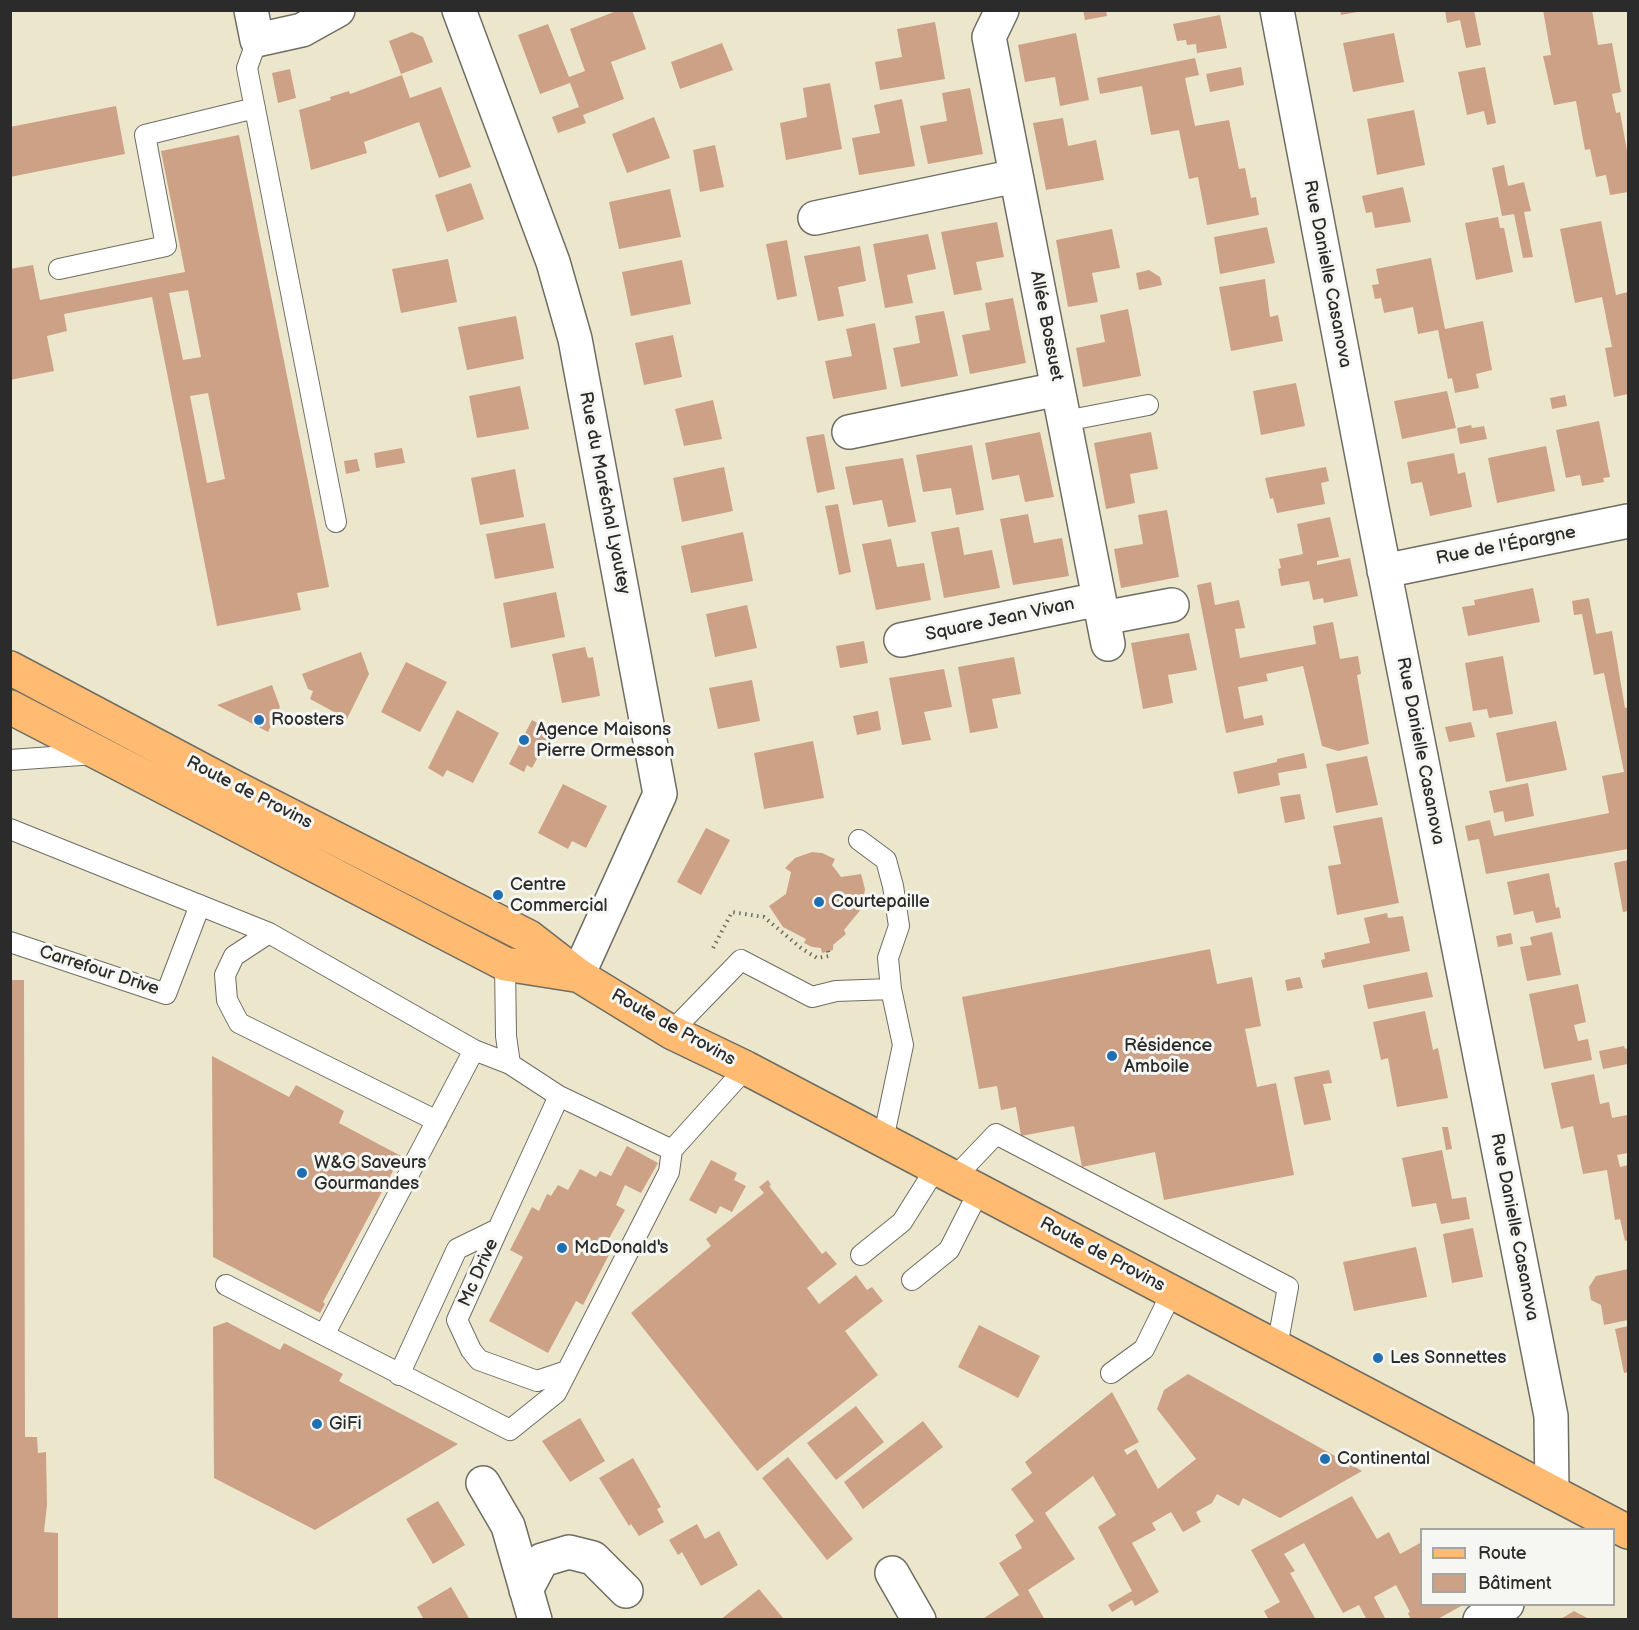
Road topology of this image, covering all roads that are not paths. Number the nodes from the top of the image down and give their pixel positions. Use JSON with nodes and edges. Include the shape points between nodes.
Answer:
{"nodes":[{"id":1,"x":338,"y":10,"type":"edge"},
{"id":2,"x":459,"y":10,"type":"edge"},
{"id":3,"x":1002,"y":10,"type":"edge"},
{"id":4,"x":1277,"y":10,"type":"edge"},
{"id":5,"x":254,"y":25,"type":"edge"},
{"id":6,"x":255,"y":108,"type":"junction"},
{"id":7,"x":1016,"y":176,"type":"junction"},
{"id":8,"x":815,"y":218,"type":"dead end"},
{"id":9,"x":59,"y":269,"type":"dead end"},
{"id":10,"x":1058,"y":389,"type":"junction"},
{"id":11,"x":1148,"y":405,"type":"dead end"},
{"id":12,"x":1065,"y":422,"type":"junction"},
{"id":13,"x":849,"y":432,"type":"dead end"},
{"id":14,"x":1629,"y":521,"type":"edge"},
{"id":15,"x":336,"y":522,"type":"dead end"},
{"id":16,"x":1384,"y":571,"type":"junction"},
{"id":17,"x":1172,"y":605,"type":"dead end"},
{"id":18,"x":1104,"y":620,"type":"junction"},
{"id":19,"x":901,"y":640,"type":"dead end"},
{"id":20,"x":10,"y":668,"type":"edge"},
{"id":21,"x":10,"y":707,"type":"edge"},
{"id":22,"x":100,"y":754,"type":"junction"},
{"id":23,"x":10,"y":760,"type":"edge"},
{"id":24,"x":10,"y":829,"type":"edge"},
{"id":25,"x":859,"y":840,"type":"dead end"},
{"id":26,"x":200,"y":905,"type":"junction"},
{"id":27,"x":268,"y":933,"type":"junction"},
{"id":28,"x":10,"y":942,"type":"edge"},
{"id":29,"x":505,"y":964,"type":"junction"},
{"id":30,"x":578,"y":975,"type":"junction"},
{"id":31,"x":891,"y":989,"type":"junction"},
{"id":32,"x":671,"y":1032,"type":"junction"},
{"id":33,"x":474,"y":1050,"type":"junction"},
{"id":34,"x":510,"y":1064,"type":"junction"},
{"id":35,"x":746,"y":1068,"type":"junction"},
{"id":36,"x":559,"y":1096,"type":"junction"},
{"id":37,"x":437,"y":1121,"type":"junction"},
{"id":38,"x":883,"y":1140,"type":"junction"},
{"id":39,"x":672,"y":1150,"type":"junction"},
{"id":40,"x":956,"y":1179,"type":"junction"},
{"id":41,"x":498,"y":1229,"type":"junction"},
{"id":42,"x":861,"y":1255,"type":"dead end"},
{"id":43,"x":912,"y":1280,"type":"dead end"},
{"id":44,"x":226,"y":1285,"type":"dead end"},
{"id":45,"x":1172,"y":1292,"type":"junction"},
{"id":46,"x":324,"y":1335,"type":"junction"},
{"id":47,"x":1277,"y":1347,"type":"junction"},
{"id":48,"x":567,"y":1371,"type":"junction"},
{"id":49,"x":1111,"y":1373,"type":"dead end"},
{"id":50,"x":399,"y":1376,"type":"junction"},
{"id":51,"x":483,"y":1483,"type":"dead end"},
{"id":52,"x":1552,"y":1492,"type":"junction"},
{"id":53,"x":1595,"y":1523,"type":"edge"},
{"id":54,"x":1614,"y":1528,"type":"edge"},
{"id":55,"x":892,"y":1573,"type":"dead end"},
{"id":56,"x":626,"y":1591,"type":"dead end"},
{"id":57,"x":530,"y":1605,"type":"edge"},
{"id":58,"x":1505,"y":1606,"type":"edge"},
{"id":59,"x":919,"y":1620,"type":"edge"},
{"id":60,"x":1480,"y":1620,"type":"edge"}],
"edges":[{"from":1,"to":5,"type":"street","via":[[302,30]]},
{"from":2,"to":30,"type":"street","name":"Rue du Maréchal Lyautey","via":[[553,262],[575,339],[660,794]]},
{"from":3,"to":7,"type":"street","name":"Allée Bossuet","via":[[989,37]]},
{"from":4,"to":16,"type":"street","name":"Rue Danielle Casanova"},
{"from":5,"to":6,"type":"lane","via":[[247,68]]},
{"from":6,"to":9,"type":"lane","via":[[146,135],[166,246]]},
{"from":6,"to":15,"type":"lane"},
{"from":7,"to":8,"type":"street"},
{"from":7,"to":10,"type":"street","name":"Allée Bossuet"},
{"from":10,"to":12,"type":"street","name":"Allée Bossuet"},
{"from":10,"to":13,"type":"street"},
{"from":11,"to":12,"type":"lane"},
{"from":12,"to":18,"type":"street","name":"Allée Bossuet"},
{"from":14,"to":16,"type":"street","name":"Rue de l'Épargne"},
{"from":16,"to":52,"type":"street","name":"Rue Danielle Casanova","via":[[1551,1416]]},
{"from":17,"to":18,"type":"street","name":"Square Jean Vivan"},
{"from":18,"to":19,"type":"street","name":"Square Jean Vivan"},
{"from":20,"to":30,"type":"main road","name":"Route de Provins","via":[[529,937]]},
{"from":21,"to":22,"type":"main road","name":"Route de Provins"},
{"from":22,"to":23,"type":"lane"},
{"from":22,"to":29,"type":"main road","name":"Route de Provins"},
{"from":24,"to":26,"type":"lane"},
{"from":25,"to":31,"type":"lane","via":[[886,860],[892,886],[899,926],[888,958]]},
{"from":26,"to":27,"type":"lane"},
{"from":26,"to":28,"type":"lane","name":"Carrefour Drive","via":[[166,994]]},
{"from":27,"to":33,"type":"lane"},
{"from":27,"to":37,"type":"lane","via":[[234,956],[225,975],[227,1000],[238,1023]]},
{"from":29,"to":30,"type":"main road","name":"Route de Provins"},
{"from":29,"to":34,"type":"lane"},
{"from":30,"to":32,"type":"main road","name":"Route de Provins"},
{"from":31,"to":32,"type":"lane","via":[[836,991],[812,998],[741,960]]},
{"from":31,"to":38,"type":"lane","via":[[903,1045]]},
{"from":32,"to":35,"type":"main road","name":"Route de Provins"},
{"from":33,"to":34,"type":"lane"},
{"from":33,"to":37,"type":"lane"},
{"from":34,"to":36,"type":"lane"},
{"from":35,"to":38,"type":"main road","name":"Route de Provins"},
{"from":35,"to":39,"type":"lane"},
{"from":36,"to":39,"type":"lane"},
{"from":36,"to":41,"type":"lane","name":"Mc Drive"},
{"from":37,"to":46,"type":"lane"},
{"from":38,"to":40,"type":"main road","name":"Route de Provins"},
{"from":39,"to":48,"type":"lane","via":[[669,1172]]},
{"from":40,"to":42,"type":"lane"},
{"from":40,"to":43,"type":"lane","via":[[949,1250]]},
{"from":40,"to":45,"type":"main road","name":"Route de Provins"},
{"from":40,"to":47,"type":"lane","via":[[996,1134],[1288,1287]]},
{"from":41,"to":48,"type":"lane","name":"Mc Drive","via":[[457,1320],[471,1350],[479,1360],[537,1381]]},
{"from":41,"to":50,"type":"lane","via":[[457,1249]]},
{"from":44,"to":46,"type":"lane"},
{"from":45,"to":47,"type":"main road","name":"Route de Provins"},
{"from":45,"to":49,"type":"lane","via":[[1144,1349]]},
{"from":46,"to":50,"type":"lane"},
{"from":47,"to":52,"type":"main road","name":"Route de Provins"},
{"from":48,"to":50,"type":"lane","via":[[556,1393],[510,1430]]},
{"from":51,"to":57,"type":"street","via":[[508,1526]]},
{"from":52,"to":53,"type":"main road","name":"Route de Provins"},
{"from":53,"to":54,"type":"main road","name":"Route de Provins"},
{"from":55,"to":59,"type":"street"},
{"from":56,"to":57,"type":"street","via":[[593,1558],[569,1552],[542,1560]]},
{"from":58,"to":60,"type":"street"}]}
